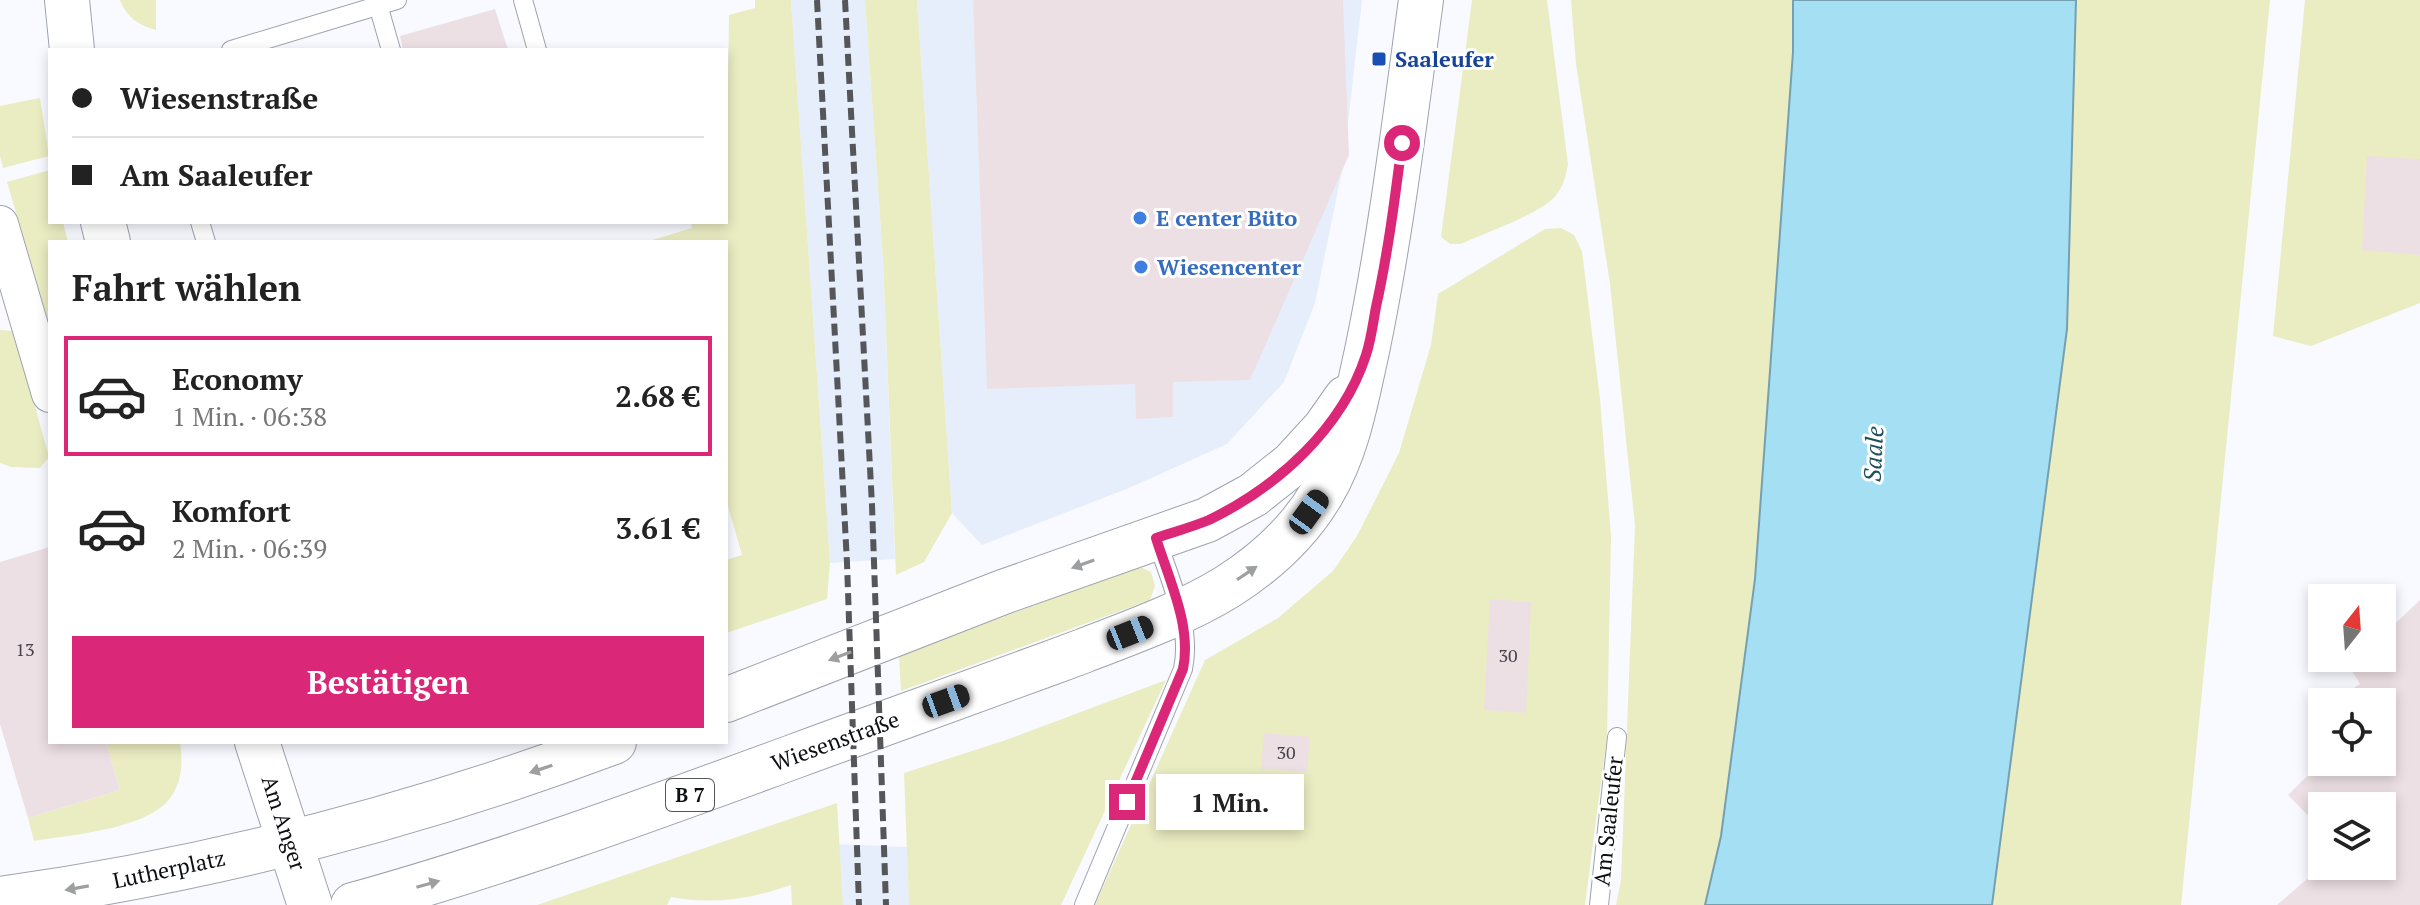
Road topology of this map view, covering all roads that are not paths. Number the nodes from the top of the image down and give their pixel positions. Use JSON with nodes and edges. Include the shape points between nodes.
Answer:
{"nodes":[{"id":1,"x":67,"y":0,"type":"edge"},
{"id":2,"x":397,"y":0,"type":"edge"},
{"id":3,"x":523,"y":0,"type":"edge"},
{"id":4,"x":1421,"y":0,"type":"edge"},
{"id":5,"x":378,"y":5,"type":"junction"},
{"id":6,"x":72,"y":48,"type":"edge"},
{"id":7,"x":238,"y":48,"type":"edge"},
{"id":8,"x":390,"y":48,"type":"edge"},
{"id":9,"x":536,"y":48,"type":"edge"},
{"id":10,"x":0,"y":224,"type":"edge"},
{"id":11,"x":1366,"y":355,"type":"junction"},
{"id":12,"x":48,"y":387,"type":"edge"},
{"id":13,"x":1156,"y":538,"type":"junction"},
{"id":14,"x":1180,"y":612,"type":"junction"},
{"id":15,"x":728,"y":699,"type":"edge"},
{"id":16,"x":1617,"y":737,"type":"dead end"},
{"id":17,"x":258,"y":744,"type":"edge"},
{"id":18,"x":608,"y":744,"type":"edge"},
{"id":19,"x":291,"y":844,"type":"junction"},
{"id":20,"x":0,"y":899,"type":"edge"},
{"id":21,"x":310,"y":905,"type":"edge"},
{"id":22,"x":353,"y":905,"type":"edge"},
{"id":23,"x":1084,"y":905,"type":"edge"},
{"id":24,"x":1599,"y":905,"type":"edge"}],
"edges":[{"from":1,"to":6,"type":"main road"},
{"from":2,"to":5,"type":"lane"},
{"from":3,"to":9,"type":"lane"},
{"from":4,"to":11,"type":"main road","name":"Wiesenstraße","number":"B 7","via":[[1395,201]]},
{"from":5,"to":7,"type":"lane"},
{"from":5,"to":8,"type":"lane"},
{"from":10,"to":12,"type":"street"},
{"from":11,"to":13,"type":"main road","name":"Wiesenstraße","number":"B 7","via":[[1348,396],[1292,464],[1253,495],[1207,520]]},
{"from":14,"to":11,"type":"main road","name":"Wiesenstraße","number":"B 7","one_way":true,"via":[[1264,562],[1322,494],[1356,408]]},
{"from":13,"to":14,"type":"lane"},
{"from":13,"to":15,"type":"main road","name":"Wiesenstraße","number":"B 7","one_way":true},
{"from":22,"to":14,"type":"main road","name":"Wiesenstraße","number":"B 7","one_way":true,"via":[[678,799]]},
{"from":14,"to":23,"type":"lane","via":[[1187,645],[1183,669]]},
{"from":16,"to":24,"type":"lane","name":"Am Saaleufer"},
{"from":17,"to":19,"type":"main road","name":"Am Anger"},
{"from":18,"to":19,"type":"main road","one_way":true,"via":[[420,808]]},
{"from":19,"to":20,"type":"main road","name":"Lutherplatz","one_way":true,"via":[[75,889]]},
{"from":19,"to":21,"type":"main road","name":"Am Anger"}]}
